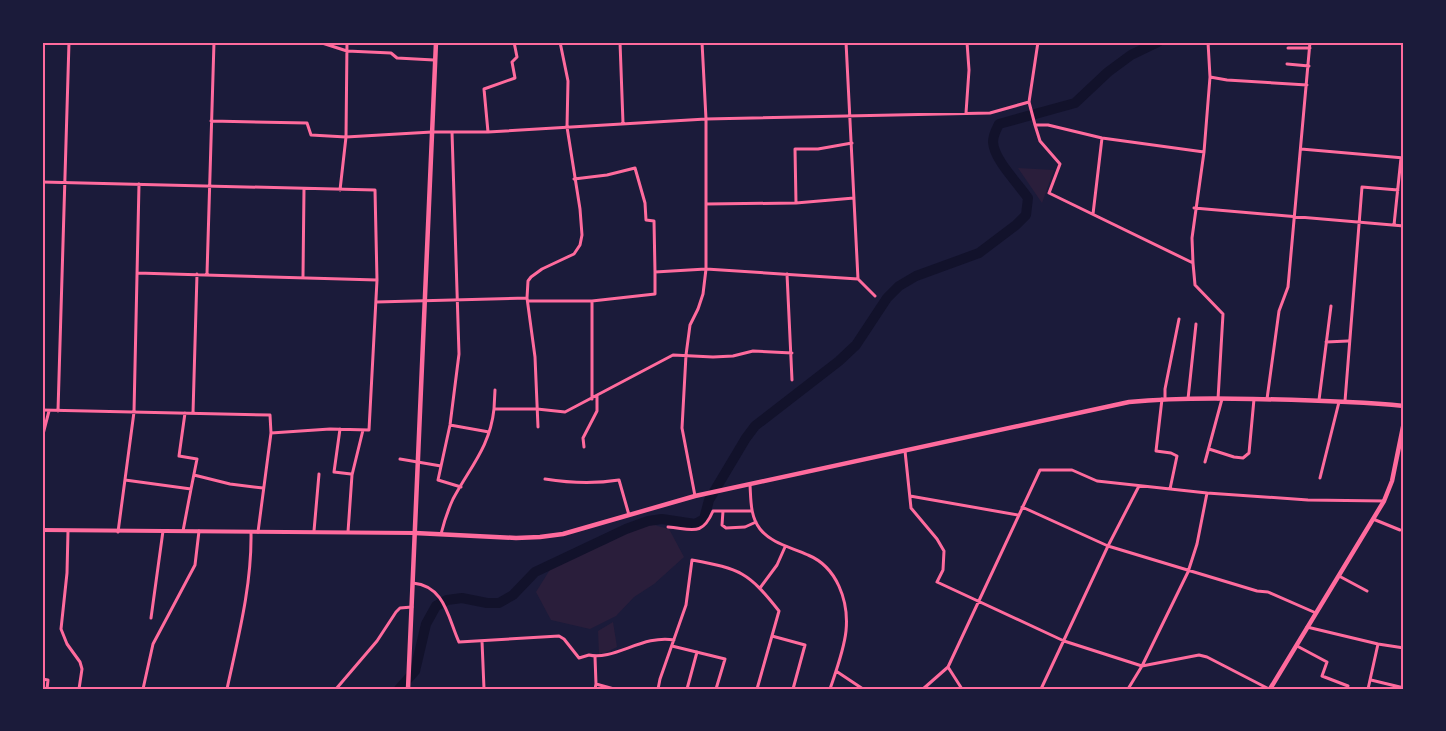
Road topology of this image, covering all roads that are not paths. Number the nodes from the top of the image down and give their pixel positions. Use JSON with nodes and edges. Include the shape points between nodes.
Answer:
{"nodes":[{"id":1,"x":69,"y":42,"type":"edge"},
{"id":2,"x":214,"y":42,"type":"edge"},
{"id":3,"x":319,"y":42,"type":"edge"},
{"id":4,"x":347,"y":42,"type":"edge"},
{"id":5,"x":436,"y":42,"type":"edge"},
{"id":6,"x":514,"y":42,"type":"edge"},
{"id":7,"x":560,"y":42,"type":"edge"},
{"id":8,"x":620,"y":42,"type":"edge"},
{"id":9,"x":702,"y":42,"type":"edge"},
{"id":10,"x":846,"y":42,"type":"edge"},
{"id":11,"x":967,"y":42,"type":"edge"},
{"id":12,"x":1038,"y":42,"type":"edge"},
{"id":13,"x":1208,"y":42,"type":"edge"},
{"id":14,"x":1310,"y":42,"type":"edge"},
{"id":15,"x":1288,"y":48,"type":"dead end"},
{"id":16,"x":1310,"y":48,"type":"junction"},
{"id":17,"x":347,"y":51,"type":"junction"},
{"id":18,"x":435,"y":60,"type":"junction"},
{"id":19,"x":1287,"y":64,"type":"dead end"},
{"id":20,"x":1309,"y":66,"type":"junction"},
{"id":21,"x":1210,"y":77,"type":"junction"},
{"id":22,"x":1307,"y":85,"type":"junction"},
{"id":23,"x":1029,"y":102,"type":"junction"},
{"id":24,"x":966,"y":113,"type":"junction"},
{"id":25,"x":850,"y":117,"type":"junction"},
{"id":26,"x":706,"y":119,"type":"junction"},
{"id":27,"x":211,"y":121,"type":"junction"},
{"id":28,"x":1034,"y":122,"type":"junction"},
{"id":29,"x":623,"y":123,"type":"junction"},
{"id":30,"x":567,"y":127,"type":"junction"},
{"id":31,"x":432,"y":132,"type":"junction"},
{"id":32,"x":452,"y":132,"type":"junction"},
{"id":33,"x":488,"y":132,"type":"junction"},
{"id":34,"x":346,"y":137,"type":"junction"},
{"id":35,"x":1102,"y":138,"type":"junction"},
{"id":36,"x":852,"y":143,"type":"junction"},
{"id":37,"x":1301,"y":149,"type":"junction"},
{"id":38,"x":1204,"y":152,"type":"junction"},
{"id":39,"x":1402,"y":158,"type":"edge"},
{"id":40,"x":574,"y":178,"type":"junction"},
{"id":41,"x":42,"y":182,"type":"edge"},
{"id":42,"x":65,"y":183,"type":"junction"},
{"id":43,"x":139,"y":184,"type":"junction"},
{"id":44,"x":210,"y":187,"type":"junction"},
{"id":45,"x":304,"y":189,"type":"junction"},
{"id":46,"x":340,"y":190,"type":"junction"},
{"id":47,"x":1398,"y":190,"type":"junction"},
{"id":48,"x":854,"y":198,"type":"junction"},
{"id":49,"x":796,"y":202,"type":"junction"},
{"id":50,"x":706,"y":204,"type":"junction"},
{"id":51,"x":1194,"y":208,"type":"junction"},
{"id":52,"x":1093,"y":214,"type":"junction"},
{"id":53,"x":1294,"y":217,"type":"junction"},
{"id":54,"x":1359,"y":222,"type":"junction"},
{"id":55,"x":1394,"y":225,"type":"junction"},
{"id":56,"x":1404,"y":226,"type":"edge"},
{"id":57,"x":1193,"y":263,"type":"junction"},
{"id":58,"x":706,"y":269,"type":"junction"},
{"id":59,"x":655,"y":272,"type":"junction"},
{"id":60,"x":137,"y":273,"type":"junction"},
{"id":61,"x":196,"y":274,"type":"junction"},
{"id":62,"x":207,"y":274,"type":"junction"},
{"id":63,"x":787,"y":274,"type":"junction"},
{"id":64,"x":303,"y":276,"type":"junction"},
{"id":65,"x":858,"y":279,"type":"junction"},
{"id":66,"x":377,"y":280,"type":"junction"},
{"id":67,"x":875,"y":296,"type":"dead end"},
{"id":68,"x":426,"y":299,"type":"junction"},
{"id":69,"x":458,"y":299,"type":"junction"},
{"id":70,"x":528,"y":299,"type":"junction"},
{"id":71,"x":592,"y":301,"type":"junction"},
{"id":72,"x":376,"y":302,"type":"junction"},
{"id":73,"x":1331,"y":306,"type":"dead end"},
{"id":74,"x":1179,"y":319,"type":"dead end"},
{"id":75,"x":1196,"y":324,"type":"dead end"},
{"id":76,"x":1349,"y":341,"type":"junction"},
{"id":77,"x":1326,"y":342,"type":"junction"},
{"id":78,"x":792,"y":353,"type":"junction"},
{"id":79,"x":686,"y":354,"type":"junction"},
{"id":80,"x":792,"y":380,"type":"dead end"},
{"id":81,"x":495,"y":390,"type":"dead end"},
{"id":82,"x":597,"y":396,"type":"junction"},
{"id":83,"x":592,"y":399,"type":"junction"},
{"id":84,"x":1164,"y":399,"type":"junction"},
{"id":85,"x":1188,"y":399,"type":"junction"},
{"id":86,"x":1220,"y":399,"type":"junction"},
{"id":87,"x":1254,"y":399,"type":"junction"},
{"id":88,"x":1267,"y":399,"type":"junction"},
{"id":89,"x":1319,"y":400,"type":"junction"},
{"id":90,"x":1342,"y":401,"type":"junction"},
{"id":91,"x":1404,"y":406,"type":"edge"},
{"id":92,"x":494,"y":409,"type":"junction"},
{"id":93,"x":537,"y":409,"type":"junction"},
{"id":94,"x":42,"y":410,"type":"edge"},
{"id":95,"x":49,"y":410,"type":"junction"},
{"id":96,"x":58,"y":411,"type":"junction"},
{"id":97,"x":134,"y":412,"type":"junction"},
{"id":98,"x":185,"y":413,"type":"junction"},
{"id":99,"x":193,"y":413,"type":"junction"},
{"id":100,"x":1404,"y":422,"type":"edge"},
{"id":101,"x":450,"y":425,"type":"junction"},
{"id":102,"x":538,"y":427,"type":"dead end"},
{"id":103,"x":340,"y":429,"type":"junction"},
{"id":104,"x":363,"y":430,"type":"junction"},
{"id":105,"x":490,"y":432,"type":"junction"},
{"id":106,"x":270,"y":433,"type":"junction"},
{"id":107,"x":42,"y":438,"type":"edge"},
{"id":108,"x":584,"y":447,"type":"dead end"},
{"id":109,"x":1209,"y":449,"type":"junction"},
{"id":110,"x":905,"y":451,"type":"junction"},
{"id":111,"x":400,"y":459,"type":"dead end"},
{"id":112,"x":418,"y":462,"type":"junction"},
{"id":113,"x":1205,"y":462,"type":"dead end"},
{"id":114,"x":441,"y":466,"type":"junction"},
{"id":115,"x":319,"y":474,"type":"dead end"},
{"id":116,"x":352,"y":474,"type":"junction"},
{"id":117,"x":193,"y":475,"type":"junction"},
{"id":118,"x":1320,"y":478,"type":"dead end"},
{"id":119,"x":545,"y":479,"type":"dead end"},
{"id":120,"x":125,"y":480,"type":"junction"},
{"id":121,"x":750,"y":485,"type":"junction"},
{"id":122,"x":1139,"y":486,"type":"junction"},
{"id":123,"x":461,"y":487,"type":"junction"},
{"id":124,"x":263,"y":488,"type":"junction"},
{"id":125,"x":191,"y":489,"type":"junction"},
{"id":126,"x":1170,"y":489,"type":"junction"},
{"id":127,"x":1207,"y":493,"type":"junction"},
{"id":128,"x":695,"y":496,"type":"junction"},
{"id":129,"x":910,"y":496,"type":"junction"},
{"id":130,"x":1384,"y":501,"type":"junction"},
{"id":131,"x":1022,"y":507,"type":"junction"},
{"id":132,"x":723,"y":511,"type":"junction"},
{"id":133,"x":752,"y":511,"type":"junction"},
{"id":134,"x":629,"y":515,"type":"junction"},
{"id":135,"x":1018,"y":515,"type":"junction"},
{"id":136,"x":1373,"y":519,"type":"junction"},
{"id":137,"x":756,"y":522,"type":"junction"},
{"id":138,"x":668,"y":527,"type":"dead end"},
{"id":139,"x":42,"y":530,"type":"edge"},
{"id":140,"x":1400,"y":530,"type":"dead end"},
{"id":141,"x":68,"y":531,"type":"junction"},
{"id":142,"x":118,"y":531,"type":"junction"},
{"id":143,"x":163,"y":531,"type":"junction"},
{"id":144,"x":183,"y":531,"type":"junction"},
{"id":145,"x":199,"y":531,"type":"junction"},
{"id":146,"x":314,"y":531,"type":"junction"},
{"id":147,"x":251,"y":532,"type":"junction"},
{"id":148,"x":258,"y":532,"type":"junction"},
{"id":149,"x":348,"y":532,"type":"junction"},
{"id":150,"x":415,"y":533,"type":"junction"},
{"id":151,"x":441,"y":534,"type":"junction"},
{"id":152,"x":1108,"y":546,"type":"junction"},
{"id":153,"x":785,"y":547,"type":"junction"},
{"id":154,"x":1188,"y":572,"type":"junction"},
{"id":155,"x":1339,"y":576,"type":"junction"},
{"id":156,"x":413,"y":583,"type":"junction"},
{"id":157,"x":760,"y":588,"type":"junction"},
{"id":158,"x":1368,"y":591,"type":"dead end"},
{"id":159,"x":979,"y":600,"type":"junction"},
{"id":160,"x":412,"y":607,"type":"junction"},
{"id":161,"x":1316,"y":613,"type":"junction"},
{"id":162,"x":151,"y":618,"type":"dead end"},
{"id":163,"x":1307,"y":627,"type":"junction"},
{"id":164,"x":772,"y":636,"type":"junction"},
{"id":165,"x":674,"y":640,"type":"junction"},
{"id":166,"x":482,"y":641,"type":"junction"},
{"id":167,"x":1064,"y":641,"type":"junction"},
{"id":168,"x":1378,"y":644,"type":"junction"},
{"id":169,"x":672,"y":646,"type":"junction"},
{"id":170,"x":1296,"y":646,"type":"junction"},
{"id":171,"x":1404,"y":648,"type":"edge"},
{"id":172,"x":697,"y":652,"type":"junction"},
{"id":173,"x":595,"y":657,"type":"junction"},
{"id":174,"x":1142,"y":666,"type":"junction"},
{"id":175,"x":948,"y":667,"type":"junction"},
{"id":176,"x":836,"y":671,"type":"junction"},
{"id":177,"x":42,"y":679,"type":"edge"},
{"id":178,"x":1371,"y":680,"type":"junction"},
{"id":179,"x":596,"y":684,"type":"junction"},
{"id":180,"x":1348,"y":686,"type":"dead end"},
{"id":181,"x":1404,"y":688,"type":"edge"},
{"id":182,"x":47,"y":689,"type":"edge"},
{"id":183,"x":79,"y":689,"type":"edge"},
{"id":184,"x":142,"y":689,"type":"edge"},
{"id":185,"x":227,"y":689,"type":"edge"},
{"id":186,"x":336,"y":689,"type":"edge"},
{"id":187,"x":408,"y":689,"type":"edge"},
{"id":188,"x":484,"y":689,"type":"edge"},
{"id":189,"x":595,"y":689,"type":"edge"},
{"id":190,"x":614,"y":689,"type":"edge"},
{"id":191,"x":658,"y":689,"type":"edge"},
{"id":192,"x":687,"y":689,"type":"edge"},
{"id":193,"x":717,"y":689,"type":"edge"},
{"id":194,"x":757,"y":689,"type":"edge"},
{"id":195,"x":793,"y":689,"type":"edge"},
{"id":196,"x":830,"y":689,"type":"edge"},
{"id":197,"x":862,"y":689,"type":"edge"},
{"id":198,"x":923,"y":689,"type":"edge"},
{"id":199,"x":962,"y":689,"type":"edge"},
{"id":200,"x":1041,"y":689,"type":"edge"},
{"id":201,"x":1128,"y":689,"type":"edge"},
{"id":202,"x":1270,"y":689,"type":"edge"},
{"id":203,"x":1368,"y":689,"type":"edge"}],
"edges":[{"from":1,"to":42,"type":"street"},
{"from":2,"to":27,"type":"street"},
{"from":3,"to":17,"type":"street"},
{"from":4,"to":17,"type":"street"},
{"from":5,"to":18,"type":"main road"},
{"from":6,"to":33,"type":"street","via":[[515,78],[484,89]]},
{"from":7,"to":30,"type":"street","via":[[568,81]]},
{"from":8,"to":29,"type":"street"},
{"from":9,"to":26,"type":"street"},
{"from":10,"to":25,"type":"street"},
{"from":11,"to":24,"type":"street"},
{"from":12,"to":23,"type":"street"},
{"from":13,"to":21,"type":"street"},
{"from":14,"to":16,"type":"street"},
{"from":15,"to":16,"type":"street"},
{"from":16,"to":20,"type":"street"},
{"from":17,"to":18,"type":"street"},
{"from":17,"to":34,"type":"street"},
{"from":18,"to":31,"type":"main road"},
{"from":19,"to":20,"type":"street"},
{"from":20,"to":22,"type":"street"},
{"from":21,"to":22,"type":"street"},
{"from":21,"to":38,"type":"street"},
{"from":22,"to":37,"type":"street"},
{"from":23,"to":24,"type":"street","via":[[990,113]]},
{"from":23,"to":28,"type":"street"},
{"from":24,"to":25,"type":"street"},
{"from":25,"to":26,"type":"street"},
{"from":25,"to":36,"type":"street"},
{"from":26,"to":29,"type":"street"},
{"from":26,"to":50,"type":"street"},
{"from":27,"to":34,"type":"street","via":[[308,123],[310,135]]},
{"from":27,"to":44,"type":"street"},
{"from":28,"to":35,"type":"street"},
{"from":28,"to":52,"type":"street","via":[[1040,141],[1060,164],[1049,194]]},
{"from":29,"to":30,"type":"street"},
{"from":30,"to":33,"type":"street"},
{"from":30,"to":40,"type":"street"},
{"from":31,"to":32,"type":"street"},
{"from":31,"to":34,"type":"street"},
{"from":31,"to":68,"type":"main road"},
{"from":32,"to":33,"type":"street"},
{"from":32,"to":69,"type":"street"},
{"from":34,"to":46,"type":"street"},
{"from":35,"to":38,"type":"street"},
{"from":35,"to":52,"type":"street"},
{"from":36,"to":48,"type":"street"},
{"from":36,"to":49,"type":"street","via":[[795,149]]},
{"from":37,"to":39,"type":"street"},
{"from":37,"to":53,"type":"street"},
{"from":38,"to":51,"type":"street"},
{"from":39,"to":47,"type":"street"},
{"from":40,"to":59,"type":"street","via":[[634,168],[646,220],[654,221]]},
{"from":40,"to":70,"type":"street","via":[[582,224],[580,245],[574,254],[531,277]]},
{"from":41,"to":42,"type":"street"},
{"from":42,"to":43,"type":"street"},
{"from":42,"to":96,"type":"street"},
{"from":43,"to":44,"type":"street"},
{"from":43,"to":60,"type":"street"},
{"from":44,"to":45,"type":"street"},
{"from":44,"to":62,"type":"street"},
{"from":45,"to":46,"type":"street"},
{"from":45,"to":64,"type":"street"},
{"from":46,"to":66,"type":"street","via":[[375,190]]},
{"from":47,"to":54,"type":"street","via":[[1362,187]]},
{"from":47,"to":55,"type":"street"},
{"from":48,"to":49,"type":"street"},
{"from":48,"to":65,"type":"street"},
{"from":49,"to":50,"type":"street"},
{"from":50,"to":58,"type":"street"},
{"from":51,"to":53,"type":"street"},
{"from":51,"to":57,"type":"street"},
{"from":52,"to":57,"type":"street"},
{"from":53,"to":54,"type":"street"},
{"from":53,"to":88,"type":"street","via":[[1288,287],[1279,311]]},
{"from":54,"to":55,"type":"street"},
{"from":54,"to":76,"type":"street"},
{"from":55,"to":56,"type":"street"},
{"from":57,"to":86,"type":"street","via":[[1195,285],[1222,314]]},
{"from":58,"to":59,"type":"street"},
{"from":58,"to":63,"type":"street"},
{"from":58,"to":79,"type":"street"},
{"from":59,"to":71,"type":"street","via":[[655,294]]},
{"from":60,"to":61,"type":"street"},
{"from":60,"to":97,"type":"street"},
{"from":61,"to":62,"type":"street"},
{"from":61,"to":99,"type":"street"},
{"from":62,"to":64,"type":"street"},
{"from":63,"to":65,"type":"street"},
{"from":63,"to":78,"type":"street"},
{"from":64,"to":66,"type":"street"},
{"from":65,"to":67,"type":"street"},
{"from":66,"to":72,"type":"street"},
{"from":68,"to":69,"type":"street"},
{"from":68,"to":72,"type":"street"},
{"from":68,"to":112,"type":"main road"},
{"from":69,"to":70,"type":"street"},
{"from":69,"to":101,"type":"street","via":[[459,354]]},
{"from":70,"to":71,"type":"street"},
{"from":70,"to":93,"type":"street","via":[[536,357]]},
{"from":71,"to":83,"type":"street"},
{"from":72,"to":104,"type":"street","via":[[369,430]]},
{"from":73,"to":77,"type":"street"},
{"from":74,"to":84,"type":"street"},
{"from":75,"to":85,"type":"street"},
{"from":76,"to":77,"type":"street"},
{"from":76,"to":90,"type":"street"},
{"from":77,"to":89,"type":"street"},
{"from":78,"to":79,"type":"street","via":[[753,351],[713,357]]},
{"from":78,"to":80,"type":"street"},
{"from":79,"to":82,"type":"street","via":[[673,355]]},
{"from":79,"to":128,"type":"street","via":[[682,428]]},
{"from":81,"to":92,"type":"street"},
{"from":82,"to":83,"type":"street"},
{"from":82,"to":108,"type":"street","via":[[597,411],[583,438]]},
{"from":83,"to":93,"type":"street","via":[[565,412]]},
{"from":84,"to":85,"type":"main road"},
{"from":84,"to":110,"type":"main road","via":[[1129,402]]},
{"from":84,"to":126,"type":"street","via":[[1156,451],[1177,456]]},
{"from":85,"to":86,"type":"main road"},
{"from":86,"to":87,"type":"main road"},
{"from":86,"to":109,"type":"street"},
{"from":87,"to":88,"type":"main road"},
{"from":87,"to":109,"type":"street","via":[[1249,453],[1243,458]]},
{"from":88,"to":89,"type":"main road"},
{"from":89,"to":90,"type":"main road"},
{"from":90,"to":91,"type":"main road"},
{"from":90,"to":118,"type":"street"},
{"from":92,"to":93,"type":"street"},
{"from":92,"to":105,"type":"street"},
{"from":93,"to":102,"type":"street"},
{"from":94,"to":95,"type":"street"},
{"from":95,"to":96,"type":"street"},
{"from":95,"to":107,"type":"street"},
{"from":96,"to":97,"type":"street"},
{"from":97,"to":98,"type":"street"},
{"from":97,"to":120,"type":"street"},
{"from":98,"to":99,"type":"street"},
{"from":98,"to":117,"type":"street","via":[[179,456],[197,459]]},
{"from":99,"to":106,"type":"street","via":[[270,415]]},
{"from":100,"to":130,"type":"main road"},
{"from":101,"to":105,"type":"street"},
{"from":101,"to":114,"type":"street"},
{"from":103,"to":104,"type":"street"},
{"from":103,"to":106,"type":"street"},
{"from":103,"to":116,"type":"street","via":[[334,472]]},
{"from":104,"to":116,"type":"street"},
{"from":105,"to":123,"type":"street"},
{"from":106,"to":124,"type":"street"},
{"from":109,"to":113,"type":"street"},
{"from":110,"to":121,"type":"main road"},
{"from":110,"to":129,"type":"street"},
{"from":111,"to":112,"type":"street"},
{"from":112,"to":114,"type":"street"},
{"from":112,"to":150,"type":"main road"},
{"from":114,"to":123,"type":"street","via":[[438,480]]},
{"from":115,"to":146,"type":"street"},
{"from":116,"to":149,"type":"street"},
{"from":117,"to":124,"type":"street"},
{"from":117,"to":125,"type":"street"},
{"from":119,"to":134,"type":"street","via":[[569,483],[619,480]]},
{"from":120,"to":125,"type":"street"},
{"from":120,"to":142,"type":"street"},
{"from":121,"to":128,"type":"main road"},
{"from":121,"to":133,"type":"street"},
{"from":122,"to":126,"type":"street"},
{"from":122,"to":131,"type":"street","via":[[1097,481],[1072,470],[1040,470]]},
{"from":122,"to":152,"type":"street"},
{"from":123,"to":151,"type":"street"},
{"from":124,"to":148,"type":"street"},
{"from":125,"to":144,"type":"street"},
{"from":126,"to":127,"type":"street"},
{"from":127,"to":130,"type":"street"},
{"from":127,"to":154,"type":"street"},
{"from":128,"to":134,"type":"main road"},
{"from":129,"to":135,"type":"street"},
{"from":129,"to":159,"type":"street","via":[[911,508],[944,551],[943,570],[937,582]]},
{"from":130,"to":136,"type":"main road"},
{"from":131,"to":135,"type":"street"},
{"from":131,"to":152,"type":"street"},
{"from":132,"to":133,"type":"street"},
{"from":132,"to":137,"type":"street","via":[[722,525],[726,528]]},
{"from":132,"to":138,"type":"street","via":[[713,511],[697,531]]},
{"from":133,"to":137,"type":"street"},
{"from":134,"to":151,"type":"main road","via":[[540,537]]},
{"from":135,"to":159,"type":"street"},
{"from":136,"to":140,"type":"street"},
{"from":136,"to":155,"type":"main road"},
{"from":137,"to":153,"type":"street","via":[[770,539]]},
{"from":139,"to":141,"type":"street"},
{"from":141,"to":142,"type":"street"},
{"from":141,"to":183,"type":"street","via":[[61,629],[80,662]]},
{"from":142,"to":143,"type":"street"},
{"from":143,"to":144,"type":"street"},
{"from":143,"to":162,"type":"street"},
{"from":144,"to":145,"type":"street"},
{"from":145,"to":147,"type":"street"},
{"from":145,"to":184,"type":"street","via":[[195,565],[156,636]]},
{"from":146,"to":148,"type":"street"},
{"from":146,"to":149,"type":"street"},
{"from":147,"to":148,"type":"street"},
{"from":147,"to":185,"type":"street","via":[[247,587]]},
{"from":149,"to":150,"type":"street"},
{"from":150,"to":151,"type":"main road"},
{"from":150,"to":156,"type":"main road"},
{"from":152,"to":154,"type":"street"},
{"from":152,"to":167,"type":"street"},
{"from":153,"to":157,"type":"street"},
{"from":153,"to":176,"type":"street","via":[[819,561],[829,569],[840,589],[846,633]]},
{"from":154,"to":161,"type":"street","via":[[1268,592]]},
{"from":154,"to":174,"type":"street"},
{"from":155,"to":158,"type":"street"},
{"from":155,"to":161,"type":"main road"},
{"from":156,"to":160,"type":"main road"},
{"from":156,"to":166,"type":"street","via":[[432,589],[438,596],[459,642]]},
{"from":157,"to":164,"type":"street","via":[[779,611]]},
{"from":157,"to":165,"type":"street","via":[[743,573],[727,566],[692,560],[686,605]]},
{"from":159,"to":167,"type":"street"},
{"from":159,"to":175,"type":"street"},
{"from":160,"to":186,"type":"street","via":[[396,612]]},
{"from":160,"to":187,"type":"main road"},
{"from":161,"to":163,"type":"main road"},
{"from":163,"to":168,"type":"street"},
{"from":163,"to":170,"type":"main road"},
{"from":164,"to":194,"type":"street"},
{"from":164,"to":195,"type":"street","via":[[805,645]]},
{"from":165,"to":169,"type":"street"},
{"from":165,"to":173,"type":"street","via":[[634,644]]},
{"from":166,"to":173,"type":"street","via":[[559,636],[579,658]]},
{"from":166,"to":188,"type":"street"},
{"from":167,"to":174,"type":"street"},
{"from":167,"to":200,"type":"street"},
{"from":168,"to":171,"type":"street"},
{"from":168,"to":178,"type":"street"},
{"from":169,"to":172,"type":"street"},
{"from":169,"to":191,"type":"street"},
{"from":170,"to":180,"type":"street","via":[[1326,662],[1322,676]]},
{"from":170,"to":202,"type":"main road"},
{"from":172,"to":192,"type":"street"},
{"from":172,"to":193,"type":"street","via":[[725,659]]},
{"from":173,"to":179,"type":"street"},
{"from":174,"to":201,"type":"street"},
{"from":174,"to":202,"type":"street","via":[[1199,655]]},
{"from":175,"to":198,"type":"street"},
{"from":175,"to":199,"type":"street"},
{"from":176,"to":196,"type":"street"},
{"from":176,"to":197,"type":"street"},
{"from":177,"to":182,"type":"street","via":[[48,680]]},
{"from":178,"to":181,"type":"street"},
{"from":178,"to":203,"type":"street"},
{"from":179,"to":189,"type":"street"},
{"from":179,"to":190,"type":"street"}]}
